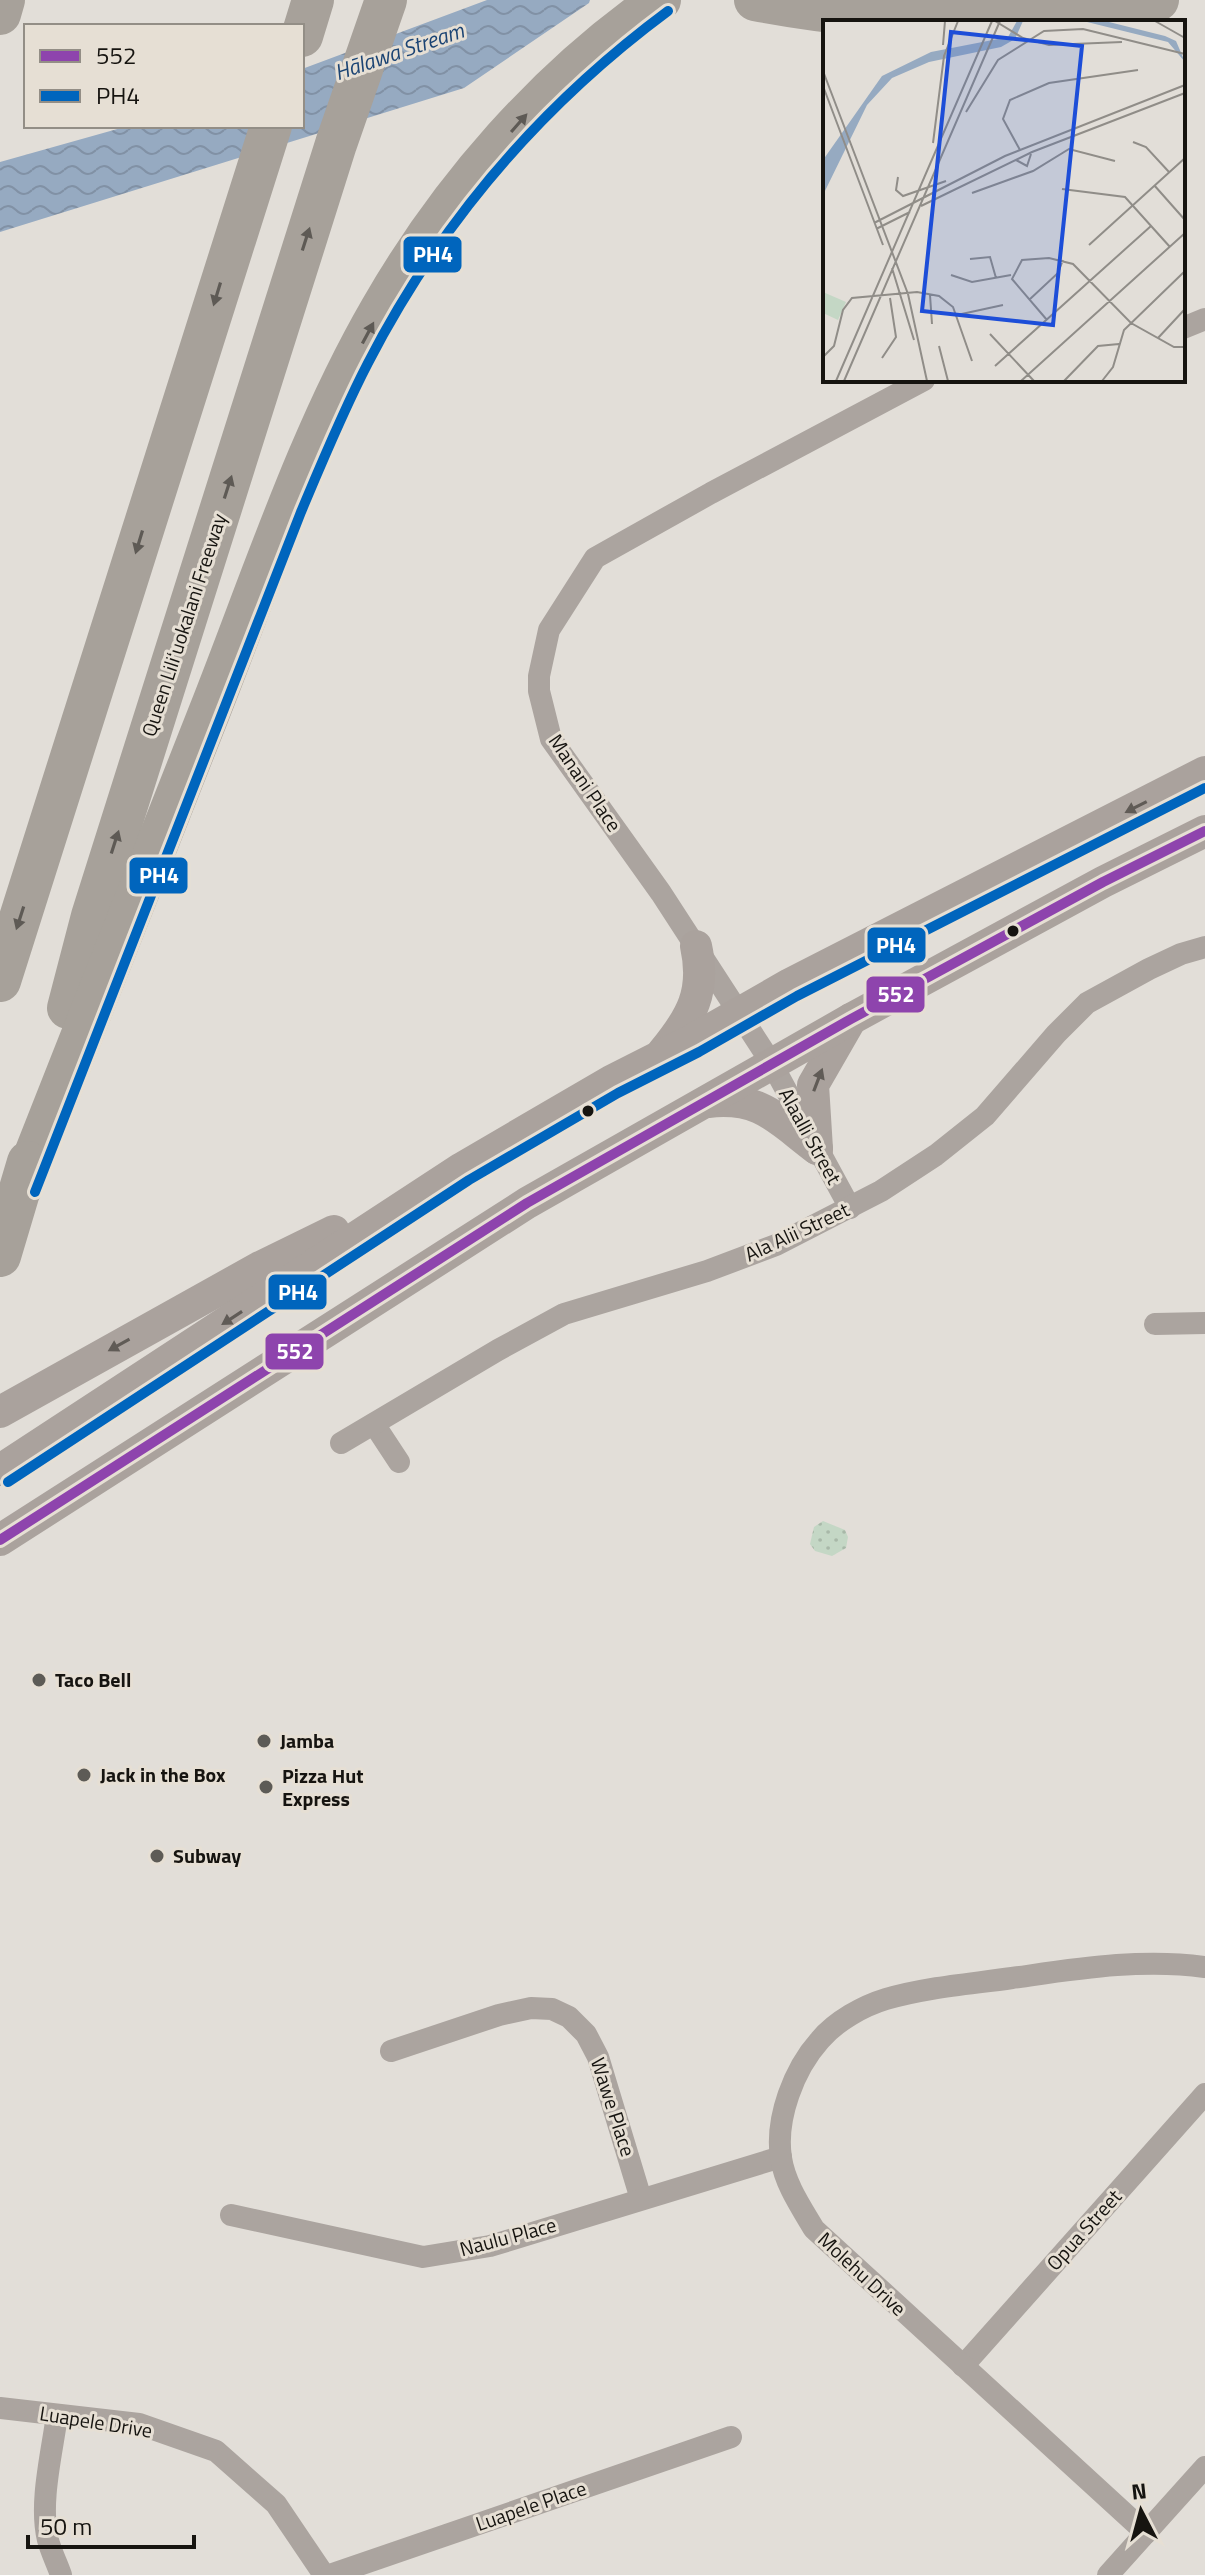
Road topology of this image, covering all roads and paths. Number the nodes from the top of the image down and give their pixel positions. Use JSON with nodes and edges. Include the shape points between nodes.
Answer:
{"nodes":[{"id":1,"x":4,"y":0,"type":"edge"},
{"id":2,"x":313,"y":0,"type":"edge"},
{"id":3,"x":660,"y":0,"type":"edge"},
{"id":4,"x":755,"y":0,"type":"edge"},
{"id":5,"x":1158,"y":0,"type":"edge"},
{"id":6,"x":383,"y":8,"type":"edge"},
{"id":7,"x":0,"y":14,"type":"edge"},
{"id":8,"x":304,"y":29,"type":"edge"},
{"id":9,"x":270,"y":128,"type":"edge"},
{"id":10,"x":1205,"y":319,"type":"edge"},
{"id":11,"x":1185,"y":327,"type":"edge"},
{"id":12,"x":920,"y":382,"type":"edge"},
{"id":13,"x":1205,"y":772,"type":"edge"},
{"id":14,"x":1205,"y":831,"type":"edge"},
{"id":15,"x":104,"y":933,"type":"junction"},
{"id":16,"x":696,"y":946,"type":"junction"},
{"id":17,"x":1205,"y":947,"type":"edge"},
{"id":18,"x":0,"y":981,"type":"edge"},
{"id":19,"x":737,"y":1014,"type":"junction"},
{"id":20,"x":851,"y":1019,"type":"junction"},
{"id":21,"x":660,"y":1055,"type":"junction"},
{"id":22,"x":772,"y":1064,"type":"junction"},
{"id":23,"x":708,"y":1102,"type":"junction"},
{"id":24,"x":817,"y":1149,"type":"junction"},
{"id":25,"x":462,"y":1168,"type":"junction"},
{"id":26,"x":850,"y":1208,"type":"junction"},
{"id":27,"x":0,"y":1256,"type":"edge"},
{"id":28,"x":1205,"y":1323,"type":"edge"},
{"id":29,"x":1155,"y":1324,"type":"dead end"},
{"id":30,"x":0,"y":1412,"type":"edge"},
{"id":31,"x":374,"y":1424,"type":"junction"},
{"id":32,"x":341,"y":1443,"type":"dead end"},
{"id":33,"x":399,"y":1462,"type":"dead end"},
{"id":34,"x":0,"y":1470,"type":"edge"},
{"id":35,"x":0,"y":1540,"type":"edge"},
{"id":36,"x":1205,"y":1967,"type":"edge"},
{"id":37,"x":391,"y":2051,"type":"dead end"},
{"id":38,"x":1205,"y":2094,"type":"edge"},
{"id":39,"x":781,"y":2157,"type":"junction"},
{"id":40,"x":641,"y":2199,"type":"junction"},
{"id":41,"x":231,"y":2215,"type":"dead end"},
{"id":42,"x":963,"y":2366,"type":"junction"},
{"id":43,"x":0,"y":2408,"type":"edge"},
{"id":44,"x":57,"y":2415,"type":"junction"},
{"id":45,"x":731,"y":2437,"type":"dead end"},
{"id":46,"x":1205,"y":2467,"type":"edge"},
{"id":47,"x":1146,"y":2533,"type":"junction"},
{"id":48,"x":61,"y":2575,"type":"edge"},
{"id":49,"x":324,"y":2575,"type":"edge"},
{"id":50,"x":330,"y":2575,"type":"edge"},
{"id":51,"x":1108,"y":2575,"type":"edge"}],
"edges":[{"from":1,"to":7,"type":"highway"},
{"from":2,"to":8,"type":"highway"},
{"from":15,"to":3,"type":"highway","one_way":true,"via":[[320,431],[381,309],[451,204],[528,113],[574,68]]},
{"from":4,"to":5,"type":"highway","via":[[838,14],[999,20],[1055,17]]},
{"from":15,"to":6,"type":"highway","name":"Queen Liliʻuokalani Freeway","one_way":true,"via":[[336,144]]},
{"from":9,"to":18,"type":"highway","one_way":true},
{"from":10,"to":11,"type":"street"},
{"from":12,"to":16,"type":"street","name":"Manani Place","via":[[595,558],[549,630],[539,691],[551,739]]},
{"from":13,"to":19,"type":"main road","one_way":true},
{"from":14,"to":20,"type":"main road"},
{"from":15,"to":27,"type":"highway","name":"Queen Liliʻuokalani Freeway"},
{"from":16,"to":19,"type":"street","name":"Manani Place"},
{"from":16,"to":21,"type":"main road","via":[[701,982],[684,1027]]},
{"from":17,"to":26,"type":"street","name":"Ala Alii Street","via":[[1149,969],[1087,1003],[985,1116],[936,1155]]},
{"from":19,"to":21,"type":"main road"},
{"from":19,"to":22,"type":"street","name":"Manani Place"},
{"from":20,"to":22,"type":"main road"},
{"from":24,"to":20,"type":"main road","one_way":true,"via":[[813,1085]]},
{"from":21,"to":25,"type":"main road"},
{"from":22,"to":23,"type":"main road"},
{"from":22,"to":24,"type":"street","name":"Alaalli Street"},
{"from":23,"to":24,"type":"main road","via":[[761,1106]]},
{"from":23,"to":35,"type":"main road","via":[[527,1203]]},
{"from":24,"to":26,"type":"street","name":"Alaalli Street"},
{"from":25,"to":30,"type":"main road","one_way":true,"via":[[260,1267]]},
{"from":25,"to":34,"type":"main road","one_way":true},
{"from":26,"to":31,"type":"street","name":"Ala Alii Street","via":[[707,1271],[564,1314]]},
{"from":28,"to":29,"type":"street"},
{"from":31,"to":32,"type":"street","name":"Ala Alii Street"},
{"from":31,"to":33,"type":"street"},
{"from":36,"to":39,"type":"street","name":"Molehu Drive","via":[[1108,1964],[885,1999],[839,2023],[805,2060],[786,2103]]},
{"from":37,"to":40,"type":"street","name":"Wawe Place","via":[[531,2008],[569,2017],[598,2057]]},
{"from":38,"to":42,"type":"street","name":"Opua Street"},
{"from":39,"to":40,"type":"street","name":"Naulu Place"},
{"from":39,"to":42,"type":"street","name":"Molehu Drive","via":[[791,2190],[814,2229]]},
{"from":40,"to":41,"type":"street","name":"Naulu Place","via":[[490,2246],[423,2257]]},
{"from":42,"to":47,"type":"street","name":"Molehu Drive"},
{"from":43,"to":44,"type":"street","name":"Luapele Drive"},
{"from":44,"to":48,"type":"street","via":[[45,2503],[48,2539]]},
{"from":44,"to":49,"type":"street","name":"Luapele Drive","via":[[139,2424],[216,2451],[276,2504]]},
{"from":45,"to":50,"type":"street","name":"Luapele Place"},
{"from":46,"to":47,"type":"street"},
{"from":47,"to":51,"type":"street"}]}
